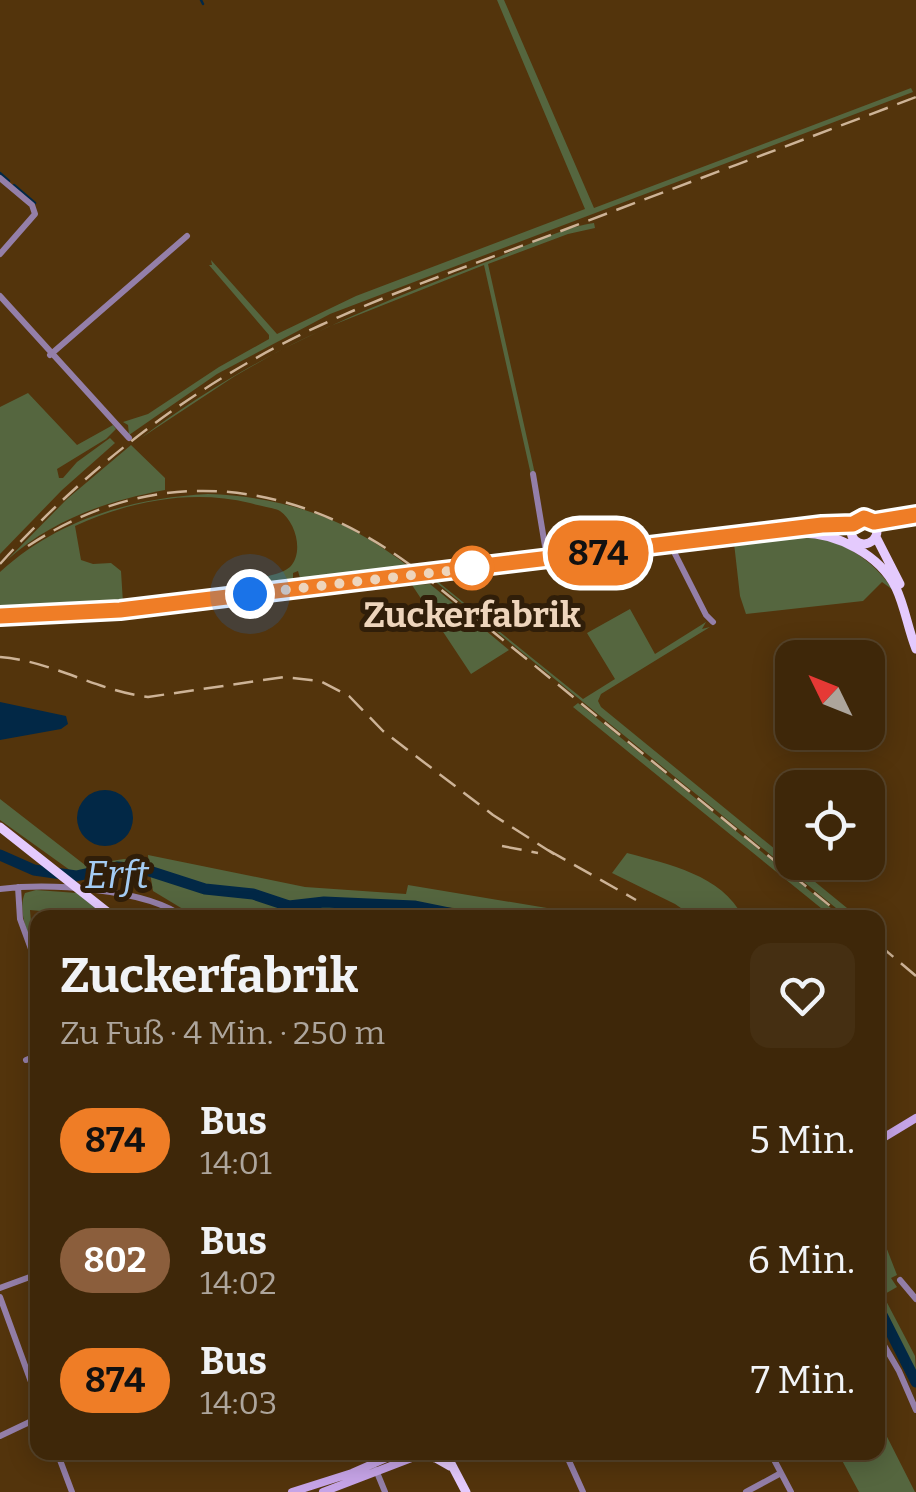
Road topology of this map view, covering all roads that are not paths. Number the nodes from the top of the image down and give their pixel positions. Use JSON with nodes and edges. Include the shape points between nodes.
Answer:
{"nodes":[{"id":1,"x":0,"y":178,"type":"edge"},
{"id":2,"x":187,"y":236,"type":"dead end"},
{"id":3,"x":0,"y":254,"type":"edge"},
{"id":4,"x":0,"y":296,"type":"edge"},
{"id":5,"x":50,"y":355,"type":"junction"},
{"id":6,"x":129,"y":438,"type":"dead end"},
{"id":7,"x":532,"y":474,"type":"dead end"},
{"id":8,"x":916,"y":515,"type":"edge"},
{"id":9,"x":852,"y":528,"type":"junction"},
{"id":10,"x":775,"y":531,"type":"junction"},
{"id":11,"x":874,"y":533,"type":"junction"},
{"id":12,"x":670,"y":544,"type":"junction"},
{"id":13,"x":547,"y":559,"type":"junction"},
{"id":14,"x":0,"y":616,"type":"edge"},
{"id":15,"x":712,"y":622,"type":"dead end"},
{"id":16,"x":916,"y":634,"type":"edge"},
{"id":17,"x":916,"y":649,"type":"edge"},
{"id":18,"x":0,"y":827,"type":"edge"},
{"id":19,"x":18,"y":887,"type":"junction"},
{"id":20,"x":0,"y":889,"type":"edge"},
{"id":21,"x":107,"y":910,"type":"edge"},
{"id":22,"x":172,"y":910,"type":"edge"},
{"id":23,"x":30,"y":946,"type":"edge"},
{"id":24,"x":30,"y":1058,"type":"edge"},
{"id":25,"x":26,"y":1060,"type":"dead end"},
{"id":26,"x":916,"y":1118,"type":"edge"},
{"id":27,"x":916,"y":1127,"type":"edge"},
{"id":28,"x":897,"y":1129,"type":"junction"},
{"id":29,"x":885,"y":1137,"type":"edge"},
{"id":30,"x":30,"y":1277,"type":"edge"},
{"id":31,"x":900,"y":1280,"type":"dead end"},
{"id":32,"x":0,"y":1288,"type":"edge"},
{"id":33,"x":0,"y":1297,"type":"edge"},
{"id":34,"x":916,"y":1299,"type":"edge"},
{"id":35,"x":885,"y":1346,"type":"edge"},
{"id":36,"x":30,"y":1379,"type":"edge"},
{"id":37,"x":916,"y":1410,"type":"edge"},
{"id":38,"x":30,"y":1422,"type":"edge"},
{"id":39,"x":0,"y":1436,"type":"edge"},
{"id":40,"x":60,"y":1460,"type":"edge"},
{"id":41,"x":388,"y":1460,"type":"edge"},
{"id":42,"x":402,"y":1460,"type":"edge"},
{"id":43,"x":440,"y":1460,"type":"edge"},
{"id":44,"x":449,"y":1460,"type":"edge"},
{"id":45,"x":456,"y":1460,"type":"edge"},
{"id":46,"x":569,"y":1460,"type":"edge"},
{"id":47,"x":774,"y":1460,"type":"edge"},
{"id":48,"x":375,"y":1468,"type":"junction"},
{"id":49,"x":455,"y":1470,"type":"junction"},
{"id":50,"x":781,"y":1474,"type":"junction"},
{"id":51,"x":72,"y":1492,"type":"edge"},
{"id":52,"x":292,"y":1492,"type":"edge"},
{"id":53,"x":323,"y":1492,"type":"edge"},
{"id":54,"x":385,"y":1492,"type":"edge"},
{"id":55,"x":466,"y":1492,"type":"edge"},
{"id":56,"x":583,"y":1492,"type":"edge"},
{"id":57,"x":746,"y":1492,"type":"edge"},
{"id":58,"x":791,"y":1492,"type":"edge"}],
"edges":[{"from":1,"to":3,"type":"street","via":[[32,206],[34,218]]},
{"from":2,"to":5,"type":"street"},
{"from":4,"to":5,"type":"street"},
{"from":5,"to":6,"type":"street"},
{"from":7,"to":13,"type":"street"},
{"from":8,"to":11,"type":"main road","via":[[893,518]]},
{"from":9,"to":10,"type":"main road"},
{"from":9,"to":11,"type":"main road","via":[[864,518]]},
{"from":9,"to":11,"type":"main road","via":[[858,543]]},
{"from":10,"to":12,"type":"main road"},
{"from":10,"to":17,"type":"main road","via":[[831,537],[874,561],[895,586]]},
{"from":11,"to":16,"type":"main road"},
{"from":12,"to":13,"type":"main road"},
{"from":12,"to":15,"type":"street"},
{"from":13,"to":14,"type":"main road","via":[[120,610]]},
{"from":18,"to":21,"type":"main road"},
{"from":19,"to":20,"type":"street"},
{"from":19,"to":22,"type":"street","via":[[135,896]]},
{"from":19,"to":23,"type":"street"},
{"from":24,"to":25,"type":"street"},
{"from":26,"to":28,"type":"street"},
{"from":27,"to":28,"type":"street"},
{"from":28,"to":29,"type":"street"},
{"from":30,"to":32,"type":"street"},
{"from":31,"to":34,"type":"street"},
{"from":33,"to":36,"type":"street"},
{"from":35,"to":37,"type":"street"},
{"from":38,"to":39,"type":"street"},
{"from":40,"to":51,"type":"street"},
{"from":41,"to":48,"type":"street"},
{"from":42,"to":48,"type":"street"},
{"from":43,"to":49,"type":"main road"},
{"from":44,"to":49,"type":"main road"},
{"from":45,"to":49,"type":"main road"},
{"from":46,"to":56,"type":"street"},
{"from":47,"to":50,"type":"street"},
{"from":48,"to":52,"type":"street"},
{"from":48,"to":53,"type":"street"},
{"from":48,"to":54,"type":"street"},
{"from":49,"to":55,"type":"main road"},
{"from":50,"to":57,"type":"street"},
{"from":50,"to":58,"type":"street"}]}
